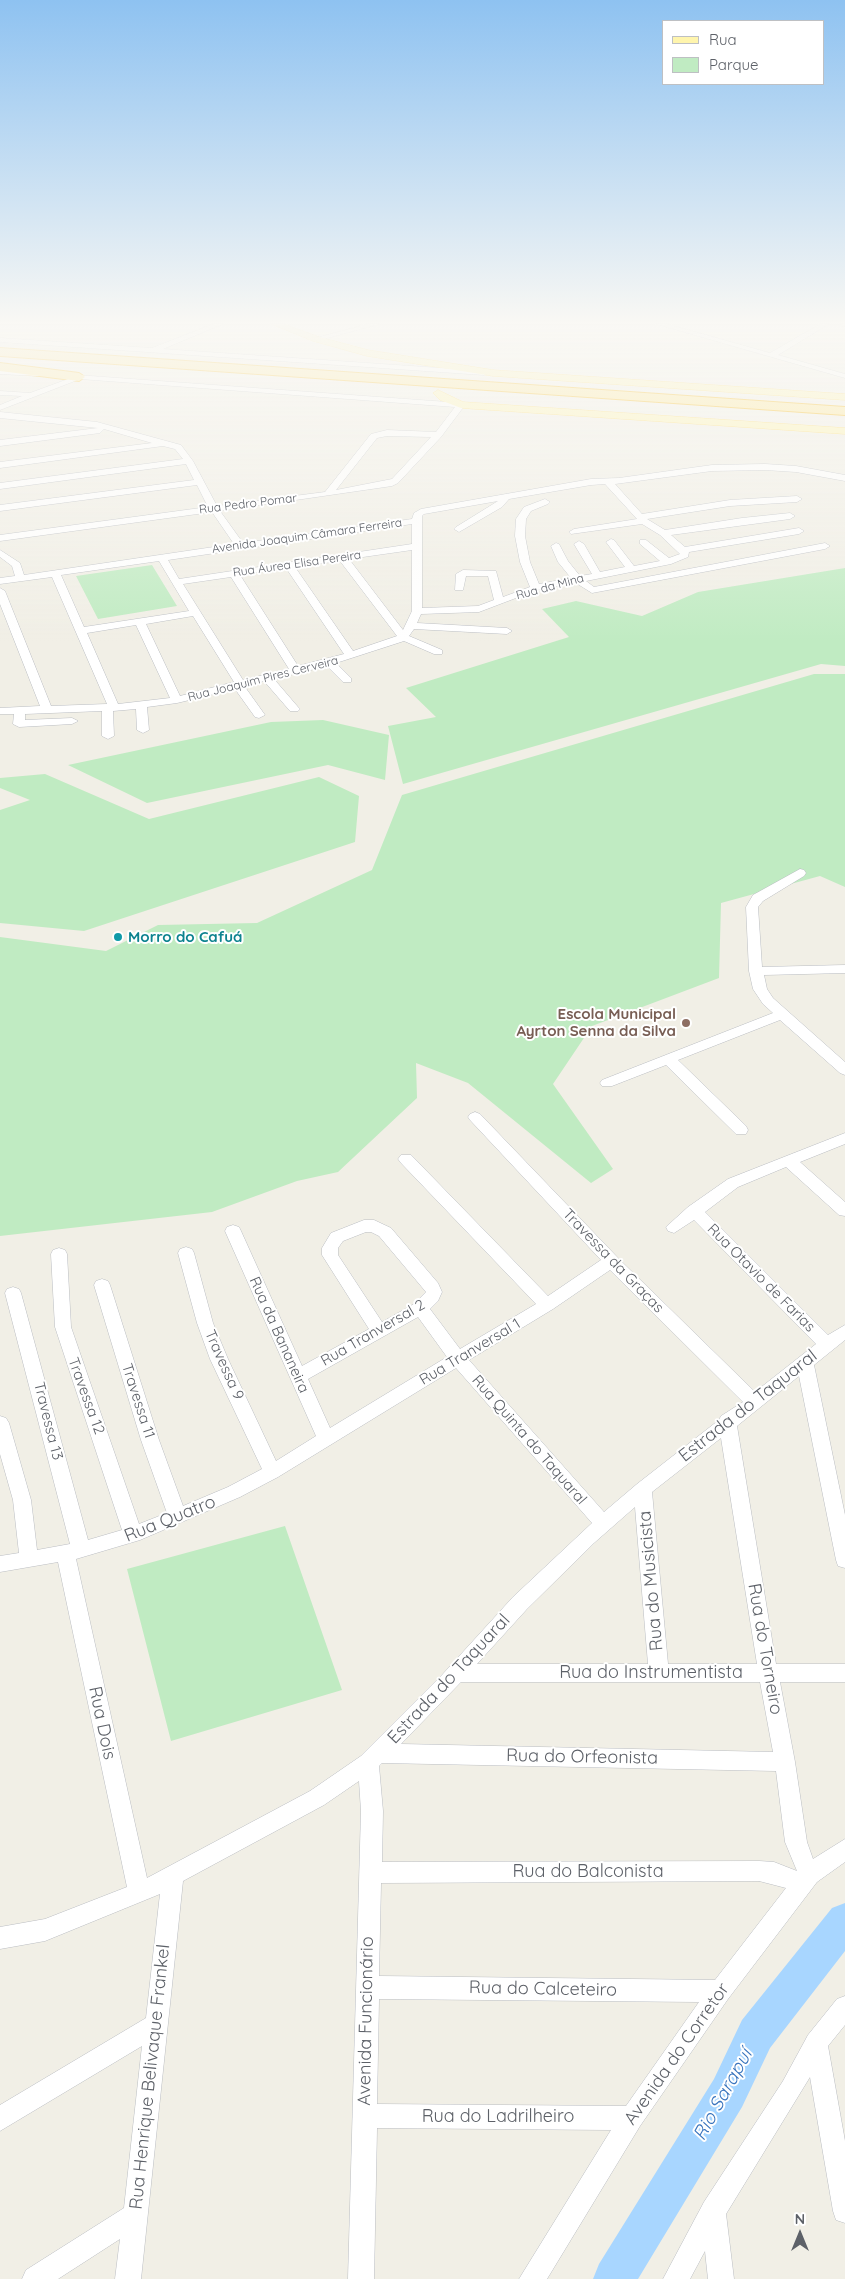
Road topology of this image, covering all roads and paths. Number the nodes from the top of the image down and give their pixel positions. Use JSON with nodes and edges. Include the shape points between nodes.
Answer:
{"nodes":[{"id":1,"x":102,"y":430,"type":"edge"},
{"id":2,"x":118,"y":430,"type":"edge"},
{"id":3,"x":441,"y":430,"type":"edge"},
{"id":4,"x":438,"y":435,"type":"junction"},
{"id":5,"x":0,"y":443,"type":"edge"},
{"id":6,"x":166,"y":443,"type":"junction"},
{"id":7,"x":189,"y":461,"type":"junction"},
{"id":8,"x":0,"y":465,"type":"edge"},
{"id":9,"x":845,"y":478,"type":"edge"},
{"id":10,"x":200,"y":482,"type":"junction"},
{"id":11,"x":608,"y":482,"type":"junction"},
{"id":12,"x":0,"y":486,"type":"edge"},
{"id":13,"x":328,"y":494,"type":"junction"},
{"id":14,"x":507,"y":497,"type":"junction"},
{"id":15,"x":797,"y":499,"type":"dead end"},
{"id":16,"x":545,"y":502,"type":"dead end"},
{"id":17,"x":336,"y":504,"type":"dead end"},
{"id":18,"x":0,"y":508,"type":"edge"},
{"id":19,"x":214,"y":508,"type":"junction"},
{"id":20,"x":790,"y":516,"type":"dead end"},
{"id":21,"x":642,"y":519,"type":"junction"},
{"id":22,"x":417,"y":521,"type":"junction"},
{"id":23,"x":459,"y":529,"type":"dead end"},
{"id":24,"x":799,"y":531,"type":"dead end"},
{"id":25,"x":574,"y":532,"type":"dead end"},
{"id":26,"x":662,"y":533,"type":"junction"},
{"id":27,"x":0,"y":538,"type":"edge"},
{"id":28,"x":611,"y":542,"type":"dead end"},
{"id":29,"x":642,"y":542,"type":"dead end"},
{"id":30,"x":579,"y":544,"type":"dead end"},
{"id":31,"x":240,"y":546,"type":"junction"},
{"id":32,"x":418,"y":546,"type":"junction"},
{"id":33,"x":556,"y":546,"type":"dead end"},
{"id":34,"x":825,"y":546,"type":"dead end"},
{"id":35,"x":0,"y":552,"type":"edge"},
{"id":36,"x":683,"y":554,"type":"junction"},
{"id":37,"x":161,"y":557,"type":"junction"},
{"id":38,"x":343,"y":558,"type":"junction"},
{"id":39,"x":668,"y":562,"type":"junction"},
{"id":40,"x":289,"y":565,"type":"junction"},
{"id":41,"x":631,"y":569,"type":"junction"},
{"id":42,"x":55,"y":573,"type":"junction"},
{"id":43,"x":233,"y":573,"type":"junction"},
{"id":44,"x":597,"y":575,"type":"junction"},
{"id":45,"x":20,"y":578,"type":"junction"},
{"id":46,"x":577,"y":579,"type":"junction"},
{"id":47,"x":0,"y":581,"type":"edge"},
{"id":48,"x":176,"y":582,"type":"junction"},
{"id":49,"x":459,"y":588,"type":"dead end"},
{"id":50,"x":535,"y":588,"type":"junction"},
{"id":51,"x":0,"y":591,"type":"edge"},
{"id":52,"x":500,"y":602,"type":"junction"},
{"id":53,"x":3,"y":605,"type":"edge"},
{"id":54,"x":417,"y":611,"type":"junction"},
{"id":55,"x":194,"y":613,"type":"junction"},
{"id":56,"x":140,"y":622,"type":"junction"},
{"id":57,"x":411,"y":626,"type":"junction"},
{"id":58,"x":80,"y":631,"type":"junction"},
{"id":59,"x":507,"y":631,"type":"dead end"},
{"id":60,"x":404,"y":636,"type":"junction"},
{"id":61,"x":438,"y":652,"type":"dead end"},
{"id":62,"x":352,"y":656,"type":"junction"},
{"id":63,"x":329,"y":662,"type":"junction"},
{"id":64,"x":296,"y":671,"type":"junction"},
{"id":65,"x":268,"y":679,"type":"junction"},
{"id":66,"x":347,"y":680,"type":"dead end"},
{"id":67,"x":239,"y":686,"type":"junction"},
{"id":68,"x":177,"y":700,"type":"junction"},
{"id":69,"x":141,"y":706,"type":"junction"},
{"id":70,"x":111,"y":708,"type":"junction"},
{"id":71,"x":47,"y":709,"type":"junction"},
{"id":72,"x":76,"y":709,"type":"junction"},
{"id":73,"x":294,"y":709,"type":"dead end"},
{"id":74,"x":20,"y":710,"type":"junction"},
{"id":75,"x":0,"y":711,"type":"edge"},
{"id":76,"x":259,"y":716,"type":"dead end"},
{"id":77,"x":72,"y":722,"type":"junction"},
{"id":78,"x":143,"y":730,"type":"dead end"},
{"id":79,"x":70,"y":734,"type":"dead end"},
{"id":80,"x":108,"y":736,"type":"dead end"},
{"id":81,"x":800,"y":873,"type":"dead end"},
{"id":82,"x":845,"y":969,"type":"edge"},
{"id":83,"x":756,"y":971,"type":"junction"},
{"id":84,"x":782,"y":1014,"type":"junction"},
{"id":85,"x":668,"y":1060,"type":"junction"},
{"id":86,"x":845,"y":1070,"type":"edge"},
{"id":87,"x":607,"y":1083,"type":"dead end"},
{"id":88,"x":475,"y":1117,"type":"dead end"},
{"id":89,"x":741,"y":1130,"type":"dead end"},
{"id":90,"x":845,"y":1138,"type":"edge"},
{"id":91,"x":406,"y":1159,"type":"dead end"},
{"id":92,"x":790,"y":1162,"type":"junction"},
{"id":93,"x":694,"y":1211,"type":"junction"},
{"id":94,"x":845,"y":1211,"type":"edge"},
{"id":95,"x":674,"y":1227,"type":"dead end"},
{"id":96,"x":232,"y":1231,"type":"dead end"},
{"id":97,"x":186,"y":1253,"type":"dead end"},
{"id":98,"x":58,"y":1254,"type":"dead end"},
{"id":99,"x":611,"y":1261,"type":"junction"},
{"id":100,"x":102,"y":1285,"type":"dead end"},
{"id":101,"x":13,"y":1293,"type":"dead end"},
{"id":102,"x":547,"y":1305,"type":"junction"},
{"id":103,"x":420,"y":1308,"type":"junction"},
{"id":104,"x":379,"y":1331,"type":"junction"},
{"id":105,"x":845,"y":1331,"type":"edge"},
{"id":106,"x":827,"y":1345,"type":"junction"},
{"id":107,"x":458,"y":1359,"type":"junction"},
{"id":108,"x":805,"y":1362,"type":"junction"},
{"id":109,"x":297,"y":1376,"type":"junction"},
{"id":110,"x":753,"y":1401,"type":"junction"},
{"id":111,"x":727,"y":1421,"type":"junction"},
{"id":112,"x":0,"y":1423,"type":"edge"},
{"id":113,"x":326,"y":1438,"type":"junction"},
{"id":114,"x":272,"y":1472,"type":"junction"},
{"id":115,"x":643,"y":1489,"type":"junction"},
{"id":116,"x":177,"y":1516,"type":"junction"},
{"id":117,"x":603,"y":1523,"type":"junction"},
{"id":118,"x":133,"y":1535,"type":"junction"},
{"id":119,"x":73,"y":1551,"type":"junction"},
{"id":120,"x":29,"y":1559,"type":"junction"},
{"id":121,"x":845,"y":1560,"type":"edge"},
{"id":122,"x":0,"y":1564,"type":"edge"},
{"id":123,"x":456,"y":1673,"type":"junction"},
{"id":124,"x":768,"y":1673,"type":"junction"},
{"id":125,"x":845,"y":1673,"type":"edge"},
{"id":126,"x":659,"y":1674,"type":"junction"},
{"id":127,"x":374,"y":1758,"type":"junction"},
{"id":128,"x":785,"y":1762,"type":"junction"},
{"id":129,"x":845,"y":1849,"type":"edge"},
{"id":130,"x":370,"y":1873,"type":"junction"},
{"id":131,"x":172,"y":1876,"type":"junction"},
{"id":132,"x":806,"y":1880,"type":"junction"},
{"id":133,"x":139,"y":1893,"type":"junction"},
{"id":134,"x":0,"y":1938,"type":"edge"},
{"id":135,"x":367,"y":1987,"type":"junction"},
{"id":136,"x":720,"y":1991,"type":"junction"},
{"id":137,"x":845,"y":2007,"type":"edge"},
{"id":138,"x":155,"y":2025,"type":"junction"},
{"id":139,"x":816,"y":2043,"type":"junction"},
{"id":140,"x":364,"y":2116,"type":"junction"},
{"id":141,"x":632,"y":2118,"type":"junction"},
{"id":142,"x":0,"y":2119,"type":"edge"},
{"id":143,"x":713,"y":2211,"type":"junction"},
{"id":144,"x":845,"y":2211,"type":"edge"},
{"id":145,"x":135,"y":2215,"type":"junction"},
{"id":146,"x":35,"y":2279,"type":"edge"},
{"id":147,"x":128,"y":2279,"type":"edge"},
{"id":148,"x":360,"y":2279,"type":"edge"},
{"id":149,"x":532,"y":2279,"type":"edge"},
{"id":150,"x":676,"y":2279,"type":"edge"},
{"id":151,"x":721,"y":2279,"type":"edge"}],
"edges":[{"from":1,"to":5,"type":"street"},
{"from":2,"to":6,"type":"street"},
{"from":3,"to":4,"type":"street","name":"Rua Pedro Pomar"},
{"from":4,"to":13,"type":"street","name":"Rua Pedro Pomar","via":[[395,480]]},
{"from":4,"to":13,"type":"street","via":[[387,433],[374,436]]},
{"from":6,"to":7,"type":"street","via":[[182,450]]},
{"from":6,"to":8,"type":"street"},
{"from":7,"to":10,"type":"street"},
{"from":7,"to":12,"type":"street"},
{"from":9,"to":11,"type":"street","name":"Avenida Joaquim Câmara Ferreira","via":[[796,469],[735,467]]},
{"from":10,"to":18,"type":"street"},
{"from":10,"to":19,"type":"street"},
{"from":11,"to":14,"type":"street","name":"Avenida Joaquim Câmara Ferreira"},
{"from":11,"to":21,"type":"street","via":[[623,491]]},
{"from":13,"to":17,"type":"street"},
{"from":13,"to":19,"type":"street","name":"Rua Pedro Pomar"},
{"from":14,"to":22,"type":"street","name":"Avenida Joaquim Câmara Ferreira","via":[[421,512]]},
{"from":14,"to":23,"type":"street"},
{"from":15,"to":21,"type":"street","via":[[730,503]]},
{"from":16,"to":50,"type":"street","via":[[528,509],[520,519],[524,562]]},
{"from":19,"to":27,"type":"street","name":"Rua Pedro Pomar"},
{"from":19,"to":31,"type":"street"},
{"from":20,"to":26,"type":"street"},
{"from":21,"to":25,"type":"street"},
{"from":21,"to":26,"type":"street"},
{"from":22,"to":31,"type":"street","name":"Avenida Joaquim Câmara Ferreira"},
{"from":22,"to":32,"type":"street","name":"Rua Joaquim Pires Cerveira"},
{"from":24,"to":36,"type":"street","name":"Rua da Mina"},
{"from":26,"to":36,"type":"street"},
{"from":28,"to":41,"type":"street"},
{"from":29,"to":39,"type":"street"},
{"from":30,"to":44,"type":"street"},
{"from":31,"to":37,"type":"street","name":"Avenida Joaquim Câmara Ferreira"},
{"from":32,"to":38,"type":"street","name":"Rua Áurea Elisa Pereira"},
{"from":32,"to":54,"type":"street","name":"Rua Joaquim Pires Cerveira"},
{"from":33,"to":46,"type":"street","via":[[563,562]]},
{"from":34,"to":46,"type":"street","via":[[595,590]]},
{"from":35,"to":45,"type":"street","via":[[17,565]]},
{"from":36,"to":39,"type":"street","name":"Rua da Mina"},
{"from":37,"to":42,"type":"street","name":"Avenida Joaquim Câmara Ferreira"},
{"from":37,"to":48,"type":"street"},
{"from":38,"to":40,"type":"street","name":"Rua Áurea Elisa Pereira"},
{"from":38,"to":60,"type":"street"},
{"from":39,"to":41,"type":"street","name":"Rua da Mina"},
{"from":40,"to":43,"type":"street","name":"Rua Áurea Elisa Pereira"},
{"from":40,"to":62,"type":"street"},
{"from":41,"to":44,"type":"street","name":"Rua da Mina"},
{"from":42,"to":45,"type":"street","name":"Avenida Joaquim Câmara Ferreira"},
{"from":42,"to":58,"type":"street"},
{"from":43,"to":48,"type":"street","name":"Rua Áurea Elisa Pereira"},
{"from":43,"to":64,"type":"street"},
{"from":44,"to":46,"type":"street","name":"Rua da Mina"},
{"from":45,"to":47,"type":"street","name":"Avenida Joaquim Câmara Ferreira"},
{"from":46,"to":50,"type":"street","name":"Rua da Mina"},
{"from":48,"to":55,"type":"street"},
{"from":49,"to":52,"type":"street","via":[[463,573],[493,572]]},
{"from":50,"to":52,"type":"street","name":"Rua da Mina"},
{"from":51,"to":53,"type":"street"},
{"from":52,"to":54,"type":"street","name":"Rua da Mina","via":[[472,610]]},
{"from":53,"to":71,"type":"street"},
{"from":54,"to":57,"type":"street","name":"Rua Joaquim Pires Cerveira"},
{"from":55,"to":56,"type":"street"},
{"from":55,"to":67,"type":"street"},
{"from":56,"to":58,"type":"street"},
{"from":56,"to":68,"type":"street"},
{"from":57,"to":59,"type":"street"},
{"from":57,"to":60,"type":"street","name":"Rua Joaquim Pires Cerveira"},
{"from":58,"to":70,"type":"street"},
{"from":60,"to":61,"type":"street"},
{"from":60,"to":62,"type":"street","name":"Rua Joaquim Pires Cerveira","via":[[385,646]]},
{"from":62,"to":63,"type":"street","name":"Rua Joaquim Pires Cerveira"},
{"from":63,"to":64,"type":"street","name":"Rua Joaquim Pires Cerveira"},
{"from":63,"to":66,"type":"street"},
{"from":64,"to":65,"type":"street","name":"Rua Joaquim Pires Cerveira"},
{"from":65,"to":67,"type":"street","name":"Rua Joaquim Pires Cerveira"},
{"from":65,"to":73,"type":"street"},
{"from":67,"to":68,"type":"street","name":"Rua Joaquim Pires Cerveira"},
{"from":67,"to":76,"type":"street"},
{"from":68,"to":69,"type":"street","name":"Rua Joaquim Pires Cerveira"},
{"from":69,"to":70,"type":"street","name":"Rua Joaquim Pires Cerveira"},
{"from":69,"to":78,"type":"street"},
{"from":70,"to":72,"type":"street","name":"Rua Joaquim Pires Cerveira"},
{"from":70,"to":80,"type":"street"},
{"from":71,"to":72,"type":"street","name":"Rua Joaquim Pires Cerveira"},
{"from":71,"to":74,"type":"street","name":"Rua Joaquim Pires Cerveira"},
{"from":72,"to":77,"type":"street"},
{"from":74,"to":75,"type":"street","name":"Rua Joaquim Pires Cerveira"},
{"from":74,"to":77,"type":"street","via":[[19,724]]},
{"from":77,"to":79,"type":"street"},
{"from":81,"to":83,"type":"street","via":[[758,898],[752,907]]},
{"from":82,"to":83,"type":"street"},
{"from":83,"to":84,"type":"street","via":[[760,989]]},
{"from":84,"to":85,"type":"street"},
{"from":84,"to":86,"type":"street"},
{"from":85,"to":87,"type":"street"},
{"from":85,"to":89,"type":"street"},
{"from":88,"to":99,"type":"street","name":"Travessa da Graças"},
{"from":90,"to":92,"type":"street"},
{"from":91,"to":102,"type":"street"},
{"from":92,"to":93,"type":"street","via":[[733,1183]]},
{"from":92,"to":94,"type":"street"},
{"from":93,"to":95,"type":"street"},
{"from":93,"to":106,"type":"street","name":"Rua Otavio de Farias"},
{"from":96,"to":109,"type":"street","name":"Rua da Bananeira"},
{"from":97,"to":114,"type":"street","name":"Travessa 9","via":[[205,1323]]},
{"from":98,"to":118,"type":"street","name":"Travessa 12","via":[[63,1327]]},
{"from":99,"to":102,"type":"street","name":"Rua Tranversal 1"},
{"from":99,"to":110,"type":"street","name":"Travessa da Graças"},
{"from":100,"to":116,"type":"street","name":"Travessa 11"},
{"from":101,"to":119,"type":"street","name":"Travessa 13","via":[[36,1374]]},
{"from":102,"to":107,"type":"street","name":"Rua Tranversal 1"},
{"from":103,"to":104,"type":"street","name":"Rua Tranversal 2"},
{"from":103,"to":104,"type":"street","name":"Rua Tranversal 2","via":[[434,1292],[385,1232],[374,1226],[364,1226],[337,1237],[330,1248],[330,1255]]},
{"from":103,"to":107,"type":"street","name":"Rua Quinta do Taquaral"},
{"from":104,"to":109,"type":"street","name":"Rua Tranversal 2"},
{"from":105,"to":106,"type":"street","name":"Estrada do Taquaral"},
{"from":106,"to":108,"type":"street","name":"Estrada do Taquaral"},
{"from":107,"to":113,"type":"street","name":"Rua Tranversal 1"},
{"from":107,"to":117,"type":"street","name":"Rua Quinta do Taquaral"},
{"from":108,"to":110,"type":"street","name":"Estrada do Taquaral"},
{"from":108,"to":121,"type":"street"},
{"from":109,"to":113,"type":"street","name":"Rua da Bananeira"},
{"from":110,"to":111,"type":"street","name":"Estrada do Taquaral"},
{"from":111,"to":115,"type":"street","name":"Estrada do Taquaral"},
{"from":111,"to":124,"type":"street","name":"Rua do Torneiro"},
{"from":112,"to":120,"type":"street","via":[[22,1500]]},
{"from":113,"to":114,"type":"street","name":"Rua Quatro"},
{"from":114,"to":116,"type":"street","name":"Rua Quatro"},
{"from":115,"to":117,"type":"street","name":"Estrada do Taquaral"},
{"from":115,"to":126,"type":"street","name":"Rua do Musicista"},
{"from":116,"to":118,"type":"street","name":"Rua Quatro"},
{"from":117,"to":123,"type":"street","name":"Estrada do Taquaral","via":[[520,1603]]},
{"from":118,"to":119,"type":"street","name":"Rua Quatro"},
{"from":119,"to":120,"type":"street","name":"Rua Quatro"},
{"from":119,"to":133,"type":"street","name":"Rua Dois"},
{"from":120,"to":122,"type":"street","name":"Rua Quatro"},
{"from":123,"to":126,"type":"street","name":"Rua do Instrumentista"},
{"from":123,"to":127,"type":"street","name":"Estrada do Taquaral"},
{"from":124,"to":125,"type":"street","name":"Rua do Instrumentista"},
{"from":124,"to":126,"type":"street","name":"Rua do Instrumentista"},
{"from":124,"to":128,"type":"street","name":"Rua do Torneiro"},
{"from":127,"to":128,"type":"street","name":"Rua do Orfeonista"},
{"from":127,"to":130,"type":"street","name":"Avenida Funcionário"},
{"from":127,"to":131,"type":"street","name":"Estrada do Taquaral","via":[[316,1798]]},
{"from":128,"to":132,"type":"street","name":"Rua do Torneiro","via":[[796,1842]]},
{"from":129,"to":132,"type":"street","name":"Avenida do Corretor"},
{"from":130,"to":132,"type":"street","name":"Rua do Balconista","via":[[759,1871]]},
{"from":130,"to":135,"type":"street","name":"Avenida Funcionário"},
{"from":131,"to":133,"type":"street","name":"Estrada do Taquaral"},
{"from":131,"to":138,"type":"street","name":"Rua Henrique Belivaque Frankel"},
{"from":132,"to":136,"type":"street","name":"Avenida do Corretor"},
{"from":133,"to":134,"type":"street","name":"Estrada do Taquaral","via":[[45,1930]]},
{"from":135,"to":136,"type":"street","name":"Rua do Calceteiro"},
{"from":135,"to":140,"type":"street","name":"Avenida Funcionário"},
{"from":136,"to":141,"type":"street","name":"Avenida do Corretor"},
{"from":137,"to":139,"type":"street"},
{"from":138,"to":142,"type":"street"},
{"from":138,"to":145,"type":"street","name":"Rua Henrique Belivaque Frankel"},
{"from":139,"to":143,"type":"street","via":[[791,2089]]},
{"from":139,"to":144,"type":"street"},
{"from":140,"to":141,"type":"street","name":"Rua do Ladrilheiro"},
{"from":140,"to":148,"type":"street","name":"Avenida Funcionário"},
{"from":141,"to":149,"type":"street","name":"Avenida do Corretor"},
{"from":143,"to":150,"type":"street"},
{"from":143,"to":151,"type":"street"},
{"from":145,"to":146,"type":"street"},
{"from":145,"to":147,"type":"street","name":"Rua Henrique Belivaque Frankel"}]}
